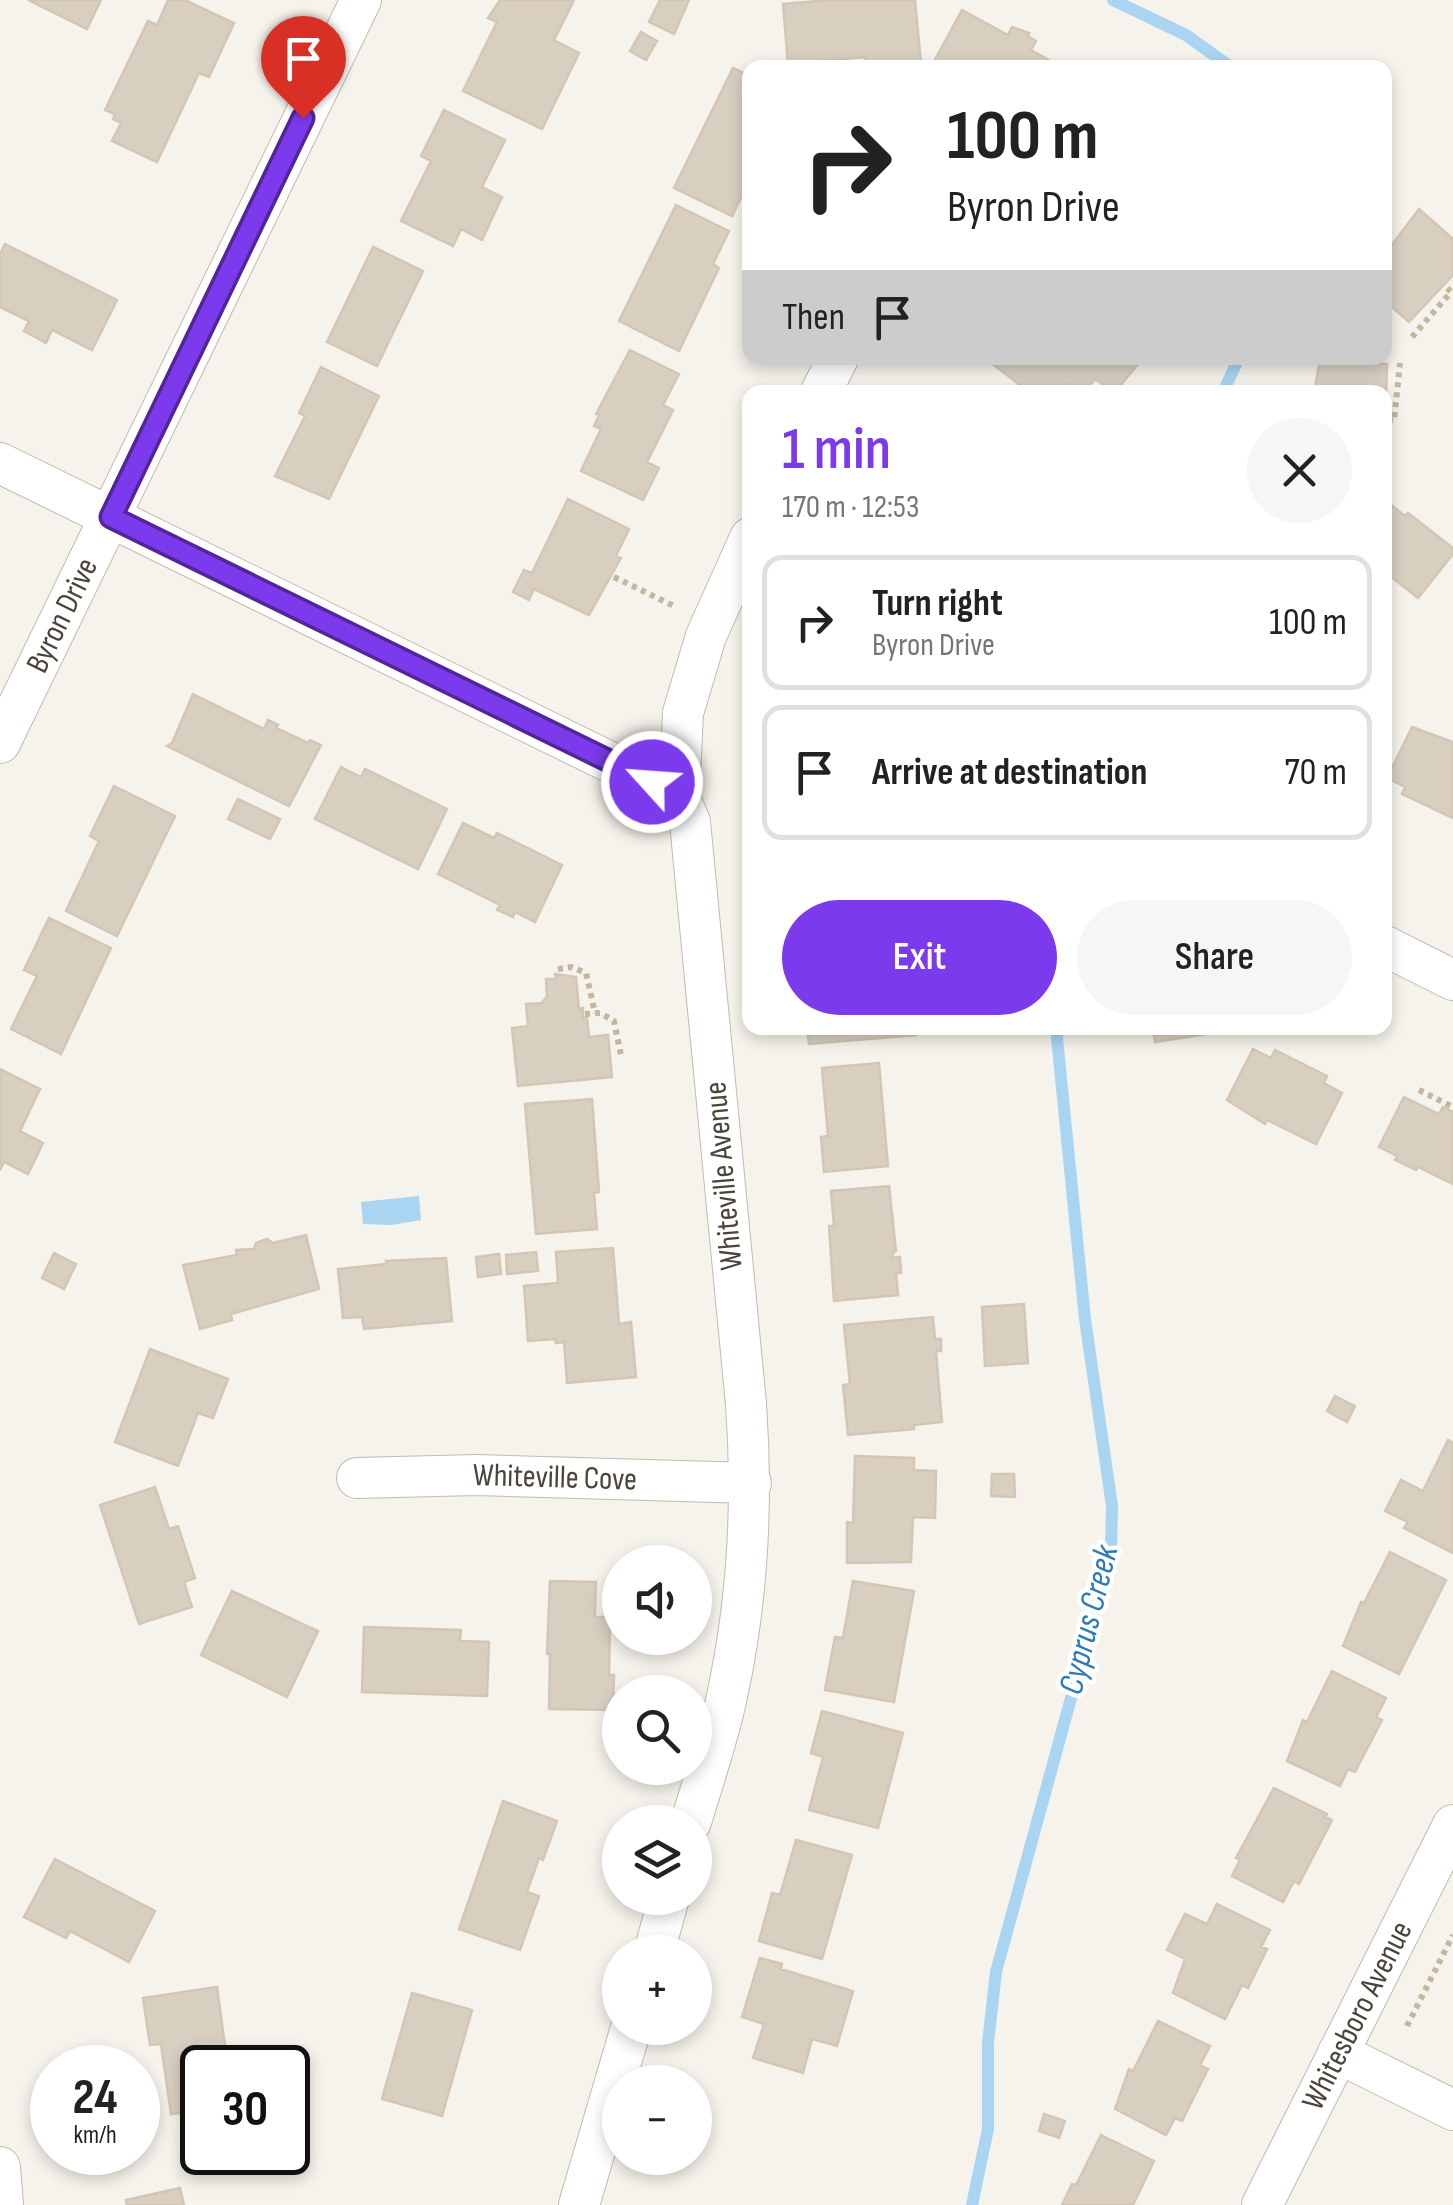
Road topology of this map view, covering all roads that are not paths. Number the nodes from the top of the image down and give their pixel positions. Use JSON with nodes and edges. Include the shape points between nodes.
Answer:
{"nodes":[{"id":1,"x":361,"y":0,"type":"edge"},
{"id":2,"x":0,"y":463,"type":"edge"},
{"id":3,"x":111,"y":517,"type":"junction"},
{"id":4,"x":742,"y":556,"type":"edge"},
{"id":5,"x":0,"y":742,"type":"edge"},
{"id":6,"x":679,"y":796,"type":"junction"},
{"id":7,"x":1392,"y":950,"type":"edge"},
{"id":8,"x":1453,"y":980,"type":"edge"},
{"id":9,"x":357,"y":1478,"type":"dead end"},
{"id":10,"x":750,"y":1483,"type":"junction"},
{"id":11,"x":695,"y":1805,"type":"edge"},
{"id":12,"x":1453,"y":1824,"type":"edge"},
{"id":13,"x":626,"y":2045,"type":"edge"},
{"id":14,"x":1338,"y":2053,"type":"junction"},
{"id":15,"x":1453,"y":2110,"type":"edge"},
{"id":16,"x":0,"y":2167,"type":"edge"},
{"id":17,"x":3,"y":2205,"type":"edge"},
{"id":18,"x":579,"y":2205,"type":"edge"},
{"id":19,"x":1262,"y":2205,"type":"edge"}],
"edges":[{"from":1,"to":3,"type":"street","name":"Byron Drive"},
{"from":2,"to":3,"type":"street"},
{"from":3,"to":5,"type":"street","name":"Byron Drive"},
{"from":3,"to":6,"type":"street"},
{"from":4,"to":6,"type":"street","name":"Whiteville Avenue","via":[[706,636],[683,713]]},
{"from":6,"to":10,"type":"street","name":"Whiteville Avenue","via":[[690,822]]},
{"from":7,"to":8,"type":"street"},
{"from":9,"to":10,"type":"street","name":"Whiteville Cove"},
{"from":10,"to":11,"type":"street","name":"Whiteville Avenue","via":[[745,1580],[727,1697]]},
{"from":12,"to":14,"type":"street","name":"Whitesboro Avenue"},
{"from":13,"to":18,"type":"street"},
{"from":14,"to":15,"type":"street"},
{"from":14,"to":19,"type":"street","name":"Whitesboro Avenue"},
{"from":16,"to":17,"type":"street"}]}
